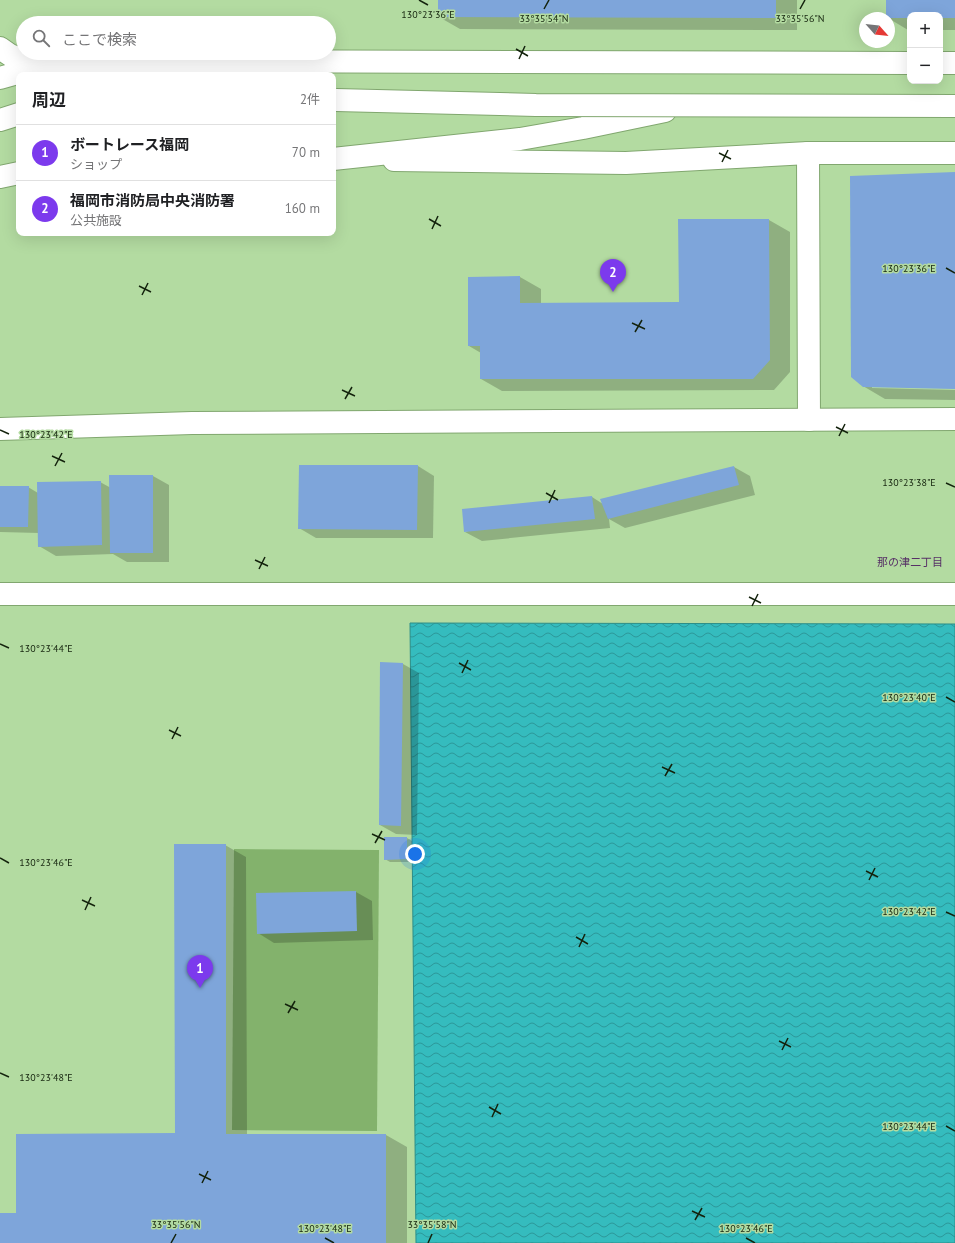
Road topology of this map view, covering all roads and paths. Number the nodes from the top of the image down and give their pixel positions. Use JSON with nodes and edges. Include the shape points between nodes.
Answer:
{"nodes":[{"id":1,"x":0,"y":48,"type":"edge"},
{"id":2,"x":16,"y":57,"type":"edge"},
{"id":3,"x":22,"y":60,"type":"edge"},
{"id":4,"x":907,"y":63,"type":"edge"},
{"id":5,"x":943,"y":63,"type":"edge"},
{"id":6,"x":955,"y":63,"type":"edge"},
{"id":7,"x":39,"y":67,"type":"junction"},
{"id":8,"x":21,"y":72,"type":"edge"},
{"id":9,"x":16,"y":73,"type":"edge"},
{"id":10,"x":0,"y":78,"type":"edge"},
{"id":11,"x":336,"y":100,"type":"edge"},
{"id":12,"x":955,"y":105,"type":"edge"},
{"id":13,"x":16,"y":115,"type":"edge"},
{"id":14,"x":0,"y":120,"type":"edge"},
{"id":15,"x":808,"y":153,"type":"junction"},
{"id":16,"x":955,"y":154,"type":"edge"},
{"id":17,"x":336,"y":159,"type":"edge"},
{"id":18,"x":336,"y":159,"type":"edge"},
{"id":19,"x":16,"y":174,"type":"edge"},
{"id":20,"x":0,"y":177,"type":"edge"},
{"id":21,"x":955,"y":419,"type":"edge"},
{"id":22,"x":809,"y":420,"type":"junction"},
{"id":23,"x":0,"y":429,"type":"edge"},
{"id":24,"x":0,"y":594,"type":"edge"},
{"id":25,"x":955,"y":594,"type":"edge"}],
"edges":[{"from":1,"to":2,"type":"main road"},
{"from":3,"to":7,"type":"main road"},
{"from":4,"to":7,"type":"main road","via":[[181,61],[80,63]]},
{"from":5,"to":6,"type":"main road"},
{"from":7,"to":8,"type":"main road"},
{"from":9,"to":10,"type":"main road"},
{"from":11,"to":12,"type":"main road","bridge":true,"via":[[536,105]]},
{"from":12,"to":17,"type":"main road","bridge":true,"via":[[712,102],[520,139]]},
{"from":13,"to":14,"type":"main road"},
{"from":15,"to":16,"type":"main road"},
{"from":15,"to":18,"type":"main road","via":[[626,163]]},
{"from":15,"to":22,"type":"main road"},
{"from":19,"to":20,"type":"main road"},
{"from":21,"to":22,"type":"main road"},
{"from":22,"to":23,"type":"main road","via":[[200,423]]},
{"from":24,"to":25,"type":"main road"}]}
